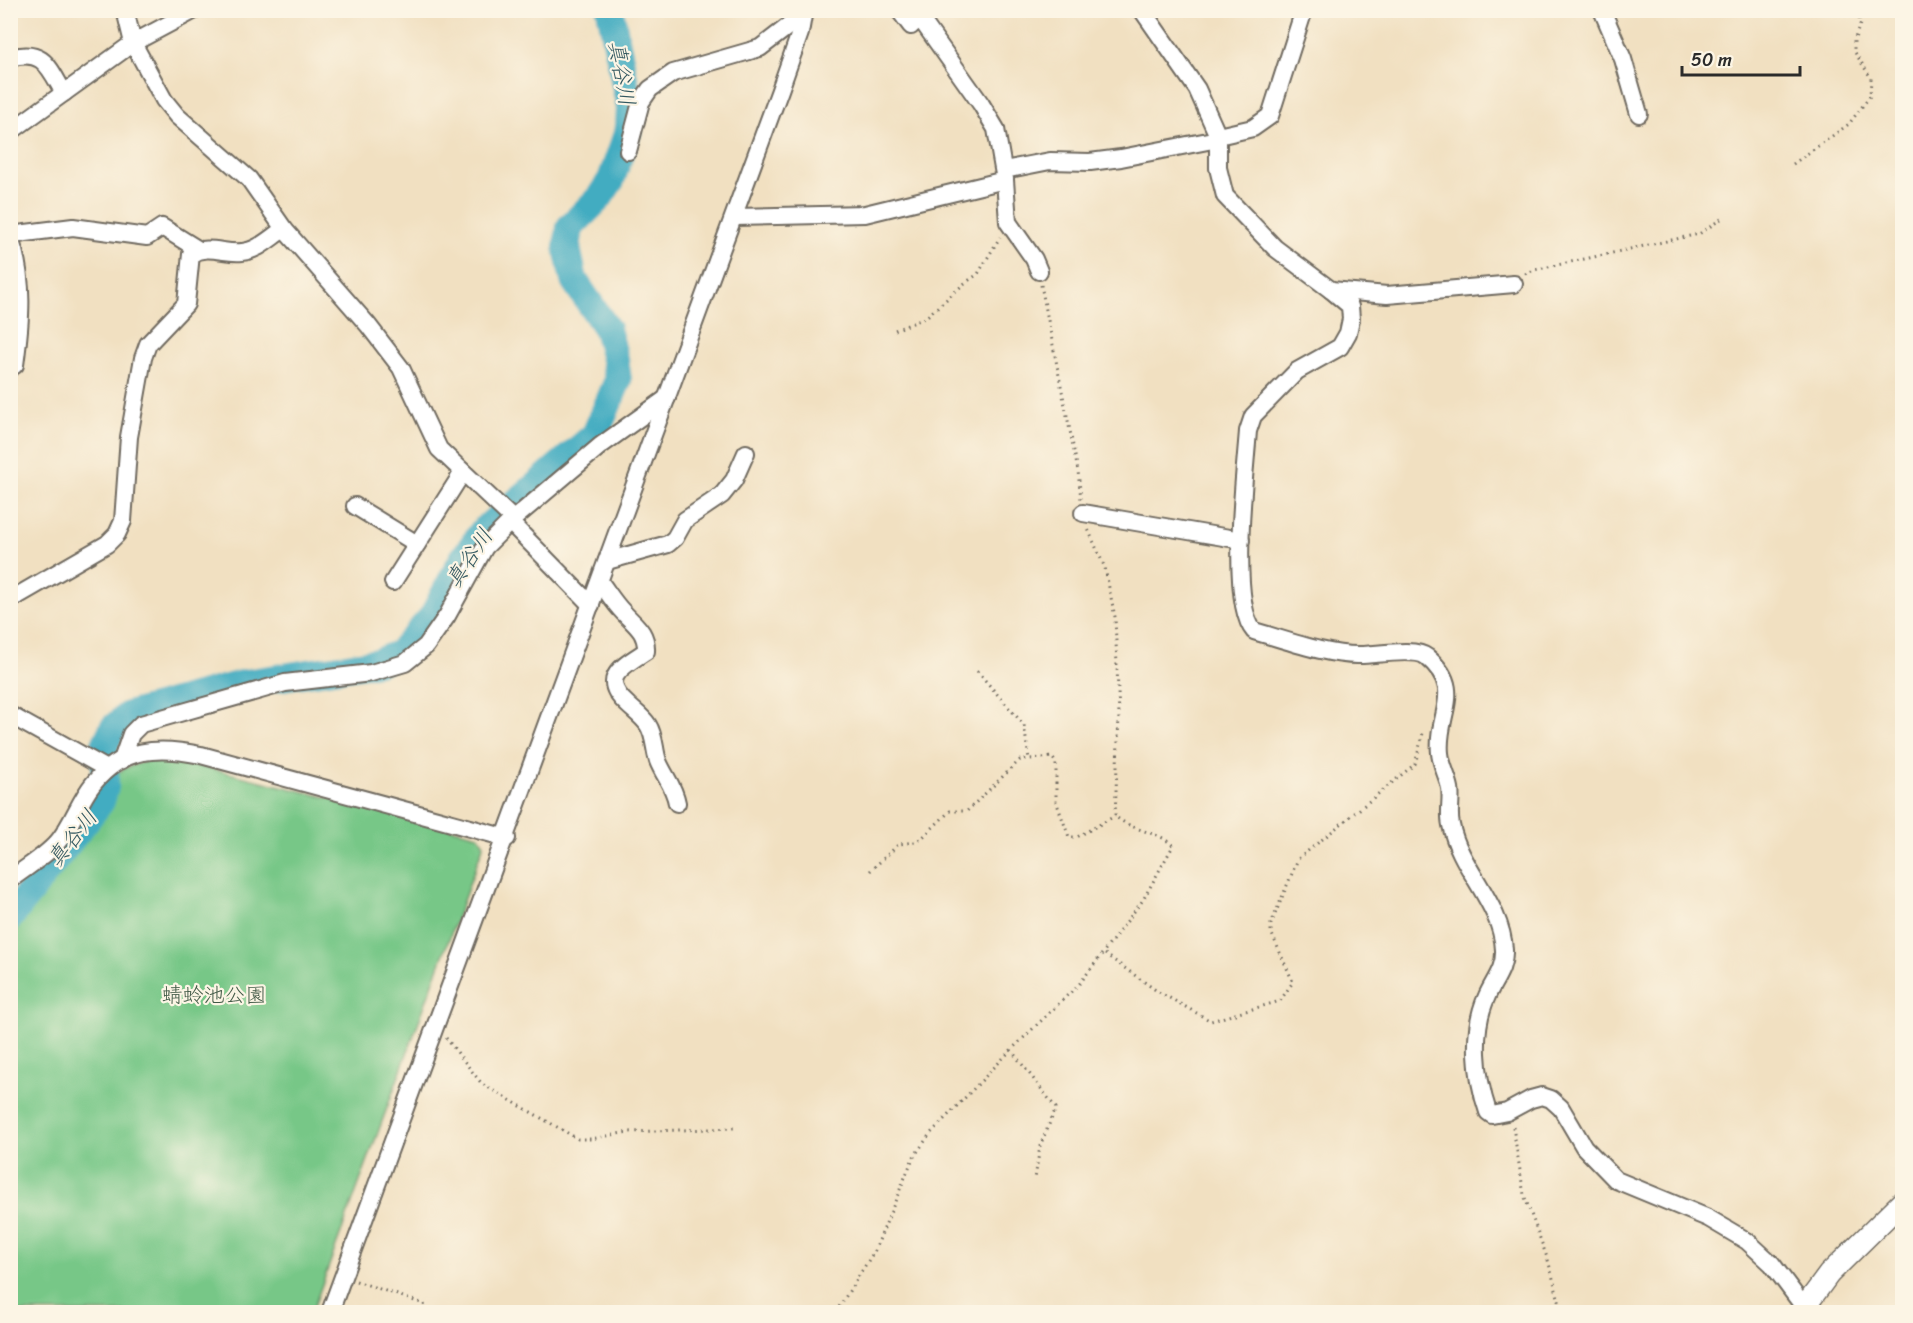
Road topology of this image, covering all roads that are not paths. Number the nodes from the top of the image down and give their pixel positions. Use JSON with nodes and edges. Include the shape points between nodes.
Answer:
{"nodes":[{"id":1,"x":125,"y":10,"type":"edge"},
{"id":2,"x":195,"y":10,"type":"edge"},
{"id":3,"x":899,"y":10,"type":"edge"},
{"id":4,"x":1142,"y":10,"type":"edge"},
{"id":5,"x":1602,"y":10,"type":"edge"},
{"id":6,"x":1304,"y":12,"type":"edge"},
{"id":7,"x":804,"y":13,"type":"edge"},
{"id":8,"x":923,"y":14,"type":"edge"},
{"id":9,"x":133,"y":43,"type":"junction"},
{"id":10,"x":10,"y":58,"type":"edge"},
{"id":11,"x":64,"y":93,"type":"junction"},
{"id":12,"x":1639,"y":114,"type":"dead end"},
{"id":13,"x":10,"y":132,"type":"edge"},
{"id":14,"x":1218,"y":137,"type":"junction"},
{"id":15,"x":628,"y":151,"type":"dead end"},
{"id":16,"x":1004,"y":175,"type":"junction"},
{"id":17,"x":734,"y":218,"type":"junction"},
{"id":18,"x":284,"y":229,"type":"junction"},
{"id":19,"x":10,"y":236,"type":"edge"},
{"id":20,"x":199,"y":250,"type":"junction"},
{"id":21,"x":1039,"y":271,"type":"road end"},
{"id":22,"x":1514,"y":284,"type":"road end"},
{"id":23,"x":1331,"y":290,"type":"junction"},
{"id":24,"x":10,"y":368,"type":"edge"},
{"id":25,"x":667,"y":398,"type":"junction"},
{"id":26,"x":746,"y":453,"type":"dead end"},
{"id":27,"x":463,"y":472,"type":"junction"},
{"id":28,"x":355,"y":506,"type":"dead end"},
{"id":29,"x":1083,"y":513,"type":"road end"},
{"id":30,"x":511,"y":520,"type":"junction"},
{"id":31,"x":1241,"y":540,"type":"junction"},
{"id":32,"x":417,"y":544,"type":"junction"},
{"id":33,"x":607,"y":561,"type":"junction"},
{"id":34,"x":393,"y":582,"type":"dead end"},
{"id":35,"x":600,"y":582,"type":"junction"},
{"id":36,"x":10,"y":600,"type":"edge"},
{"id":37,"x":591,"y":605,"type":"junction"},
{"id":38,"x":10,"y":715,"type":"edge"},
{"id":39,"x":122,"y":760,"type":"junction"},
{"id":40,"x":107,"y":769,"type":"junction"},
{"id":41,"x":676,"y":803,"type":"dead end"},
{"id":42,"x":507,"y":837,"type":"junction"},
{"id":43,"x":10,"y":880,"type":"edge"},
{"id":44,"x":1902,"y":1202,"type":"edge"},
{"id":45,"x":1803,"y":1310,"type":"edge"},
{"id":46,"x":330,"y":1312,"type":"edge"}],
"edges":[{"from":1,"to":9,"type":"street"},
{"from":2,"to":9,"type":"street"},
{"from":3,"to":8,"type":"street","via":[[911,26]]},
{"from":4,"to":14,"type":"street","via":[[1197,89]]},
{"from":5,"to":12,"type":"street","via":[[1623,59]]},
{"from":6,"to":14,"type":"street","via":[[1270,116],[1253,128]]},
{"from":7,"to":15,"type":"street","via":[[760,48],[673,73],[650,89],[640,102]]},
{"from":7,"to":17,"type":"street"},
{"from":8,"to":16,"type":"street","via":[[996,129]]},
{"from":9,"to":11,"type":"street"},
{"from":9,"to":18,"type":"street","via":[[170,108],[249,179]]},
{"from":10,"to":11,"type":"street","via":[[26,53],[43,59]]},
{"from":11,"to":13,"type":"street"},
{"from":14,"to":16,"type":"street","via":[[1121,159],[1050,161]]},
{"from":14,"to":23,"type":"street","via":[[1218,168],[1225,196],[1275,248]]},
{"from":16,"to":17,"type":"street","via":[[865,214]]},
{"from":16,"to":21,"type":"street","via":[[1008,222]]},
{"from":17,"to":25,"type":"street"},
{"from":18,"to":20,"type":"street","via":[[254,250]]},
{"from":18,"to":27,"type":"street","via":[[401,368],[440,449]]},
{"from":19,"to":20,"type":"street","via":[[73,227],[147,237],[162,227]]},
{"from":19,"to":24,"type":"street","via":[[19,261],[21,286],[21,324],[15,365]]},
{"from":20,"to":36,"type":"street","via":[[191,254],[186,304],[148,344],[143,358],[129,437],[123,521],[117,534],[107,544]]},
{"from":22,"to":23,"type":"street","via":[[1387,295]]},
{"from":23,"to":31,"type":"street","via":[[1350,306],[1348,333],[1340,347],[1297,370],[1253,416],[1248,431]]},
{"from":25,"to":30,"type":"street","via":[[600,446]]},
{"from":25,"to":33,"type":"street"},
{"from":26,"to":33,"type":"street","via":[[722,495],[685,520],[668,544]]},
{"from":27,"to":30,"type":"street"},
{"from":27,"to":32,"type":"street"},
{"from":28,"to":32,"type":"street"},
{"from":29,"to":31,"type":"street"},
{"from":30,"to":37,"type":"street"},
{"from":30,"to":39,"type":"street","via":[[485,547],[426,646],[405,663],[371,673],[285,683],[141,724],[130,734]]},
{"from":31,"to":45,"type":"street","via":[[1243,604],[1246,623],[1254,631],[1355,655],[1416,652],[1426,656],[1445,676],[1449,689],[1440,754],[1450,788],[1450,824],[1499,925],[1504,948],[1504,963],[1480,1016],[1478,1067],[1488,1112],[1492,1115],[1510,1111],[1542,1096],[1551,1099],[1562,1108],[1584,1147],[1616,1180],[1708,1218],[1747,1241],[1772,1264]]},
{"from":32,"to":34,"type":"street"},
{"from":33,"to":35,"type":"street"},
{"from":35,"to":37,"type":"street"},
{"from":35,"to":41,"type":"street","via":[[623,612],[637,623],[646,641],[646,651],[617,670],[613,680],[625,703],[647,723],[657,758],[674,788]]},
{"from":37,"to":42,"type":"street"},
{"from":38,"to":40,"type":"street"},
{"from":39,"to":40,"type":"street"},
{"from":39,"to":42,"type":"street","via":[[147,750],[170,749]]},
{"from":40,"to":43,"type":"street","via":[[92,784],[59,840]]},
{"from":42,"to":46,"type":"street"},
{"from":44,"to":45,"type":"main road","via":[[1829,1274]]}]}
